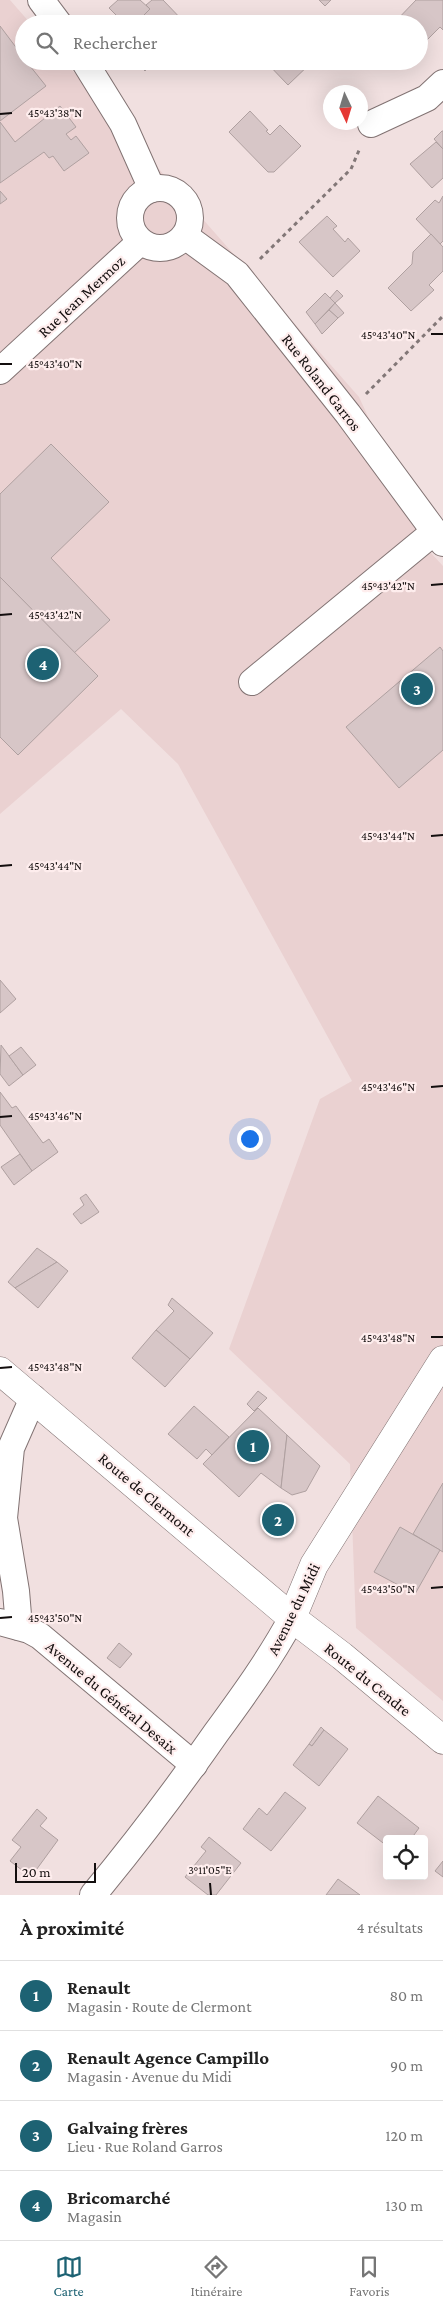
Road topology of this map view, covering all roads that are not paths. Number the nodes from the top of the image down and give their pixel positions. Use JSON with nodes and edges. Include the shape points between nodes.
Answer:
{"nodes":[{"id":1,"x":41,"y":0,"type":"edge"},
{"id":2,"x":52,"y":15,"type":"edge"},
{"id":3,"x":90,"y":70,"type":"edge"},
{"id":4,"x":443,"y":83,"type":"edge"},
{"id":5,"x":371,"y":124,"type":"road end"},
{"id":6,"x":152,"y":189,"type":"junction"},
{"id":7,"x":186,"y":236,"type":"junction"},
{"id":8,"x":140,"y":242,"type":"junction"},
{"id":9,"x":0,"y":371,"type":"edge"},
{"id":10,"x":439,"y":538,"type":"edge"},
{"id":11,"x":252,"y":682,"type":"dead end"},
{"id":12,"x":443,"y":1360,"type":"edge"},
{"id":13,"x":0,"y":1371,"type":"edge"},
{"id":14,"x":33,"y":1398,"type":"junction"},
{"id":15,"x":292,"y":1618,"type":"junction"},
{"id":16,"x":9,"y":1625,"type":"edge"},
{"id":17,"x":443,"y":1740,"type":"edge"},
{"id":18,"x":194,"y":1765,"type":"junction"},
{"id":19,"x":93,"y":1895,"type":"edge"}],
"edges":[{"from":1,"to":2,"type":"street"},
{"from":3,"to":6,"type":"street","via":[[123,124]]},
{"from":4,"to":5,"type":"street","via":[[427,98]]},
{"from":6,"to":7,"type":"street","via":[[174,192],[189,207],[191,222]]},
{"from":6,"to":8,"type":"street","via":[[140,194],[132,205],[129,218],[132,231]]},
{"from":7,"to":8,"type":"street","via":[[176,245],[164,249],[151,248]]},
{"from":7,"to":10,"type":"street","name":"Rue Roland Garros","via":[[237,274],[348,414]]},
{"from":8,"to":9,"type":"street","name":"Rue Jean Mermoz"},
{"from":10,"to":11,"type":"street"},
{"from":12,"to":15,"type":"main road","name":"Avenue du Midi","via":[[314,1564]]},
{"from":13,"to":14,"type":"main road","name":"Route de Clermont"},
{"from":14,"to":15,"type":"main road","name":"Route de Clermont"},
{"from":14,"to":16,"type":"street","via":[[11,1448],[4,1518],[16,1591]]},
{"from":15,"to":17,"type":"main road","name":"Route du Cendre"},
{"from":15,"to":18,"type":"street","name":"Avenue du Midi","via":[[273,1654]]},
{"from":16,"to":18,"type":"street","name":"Avenue du Général Desaix","via":[[40,1636]]},
{"from":18,"to":19,"type":"street","name":"Avenue du Midi"}]}
